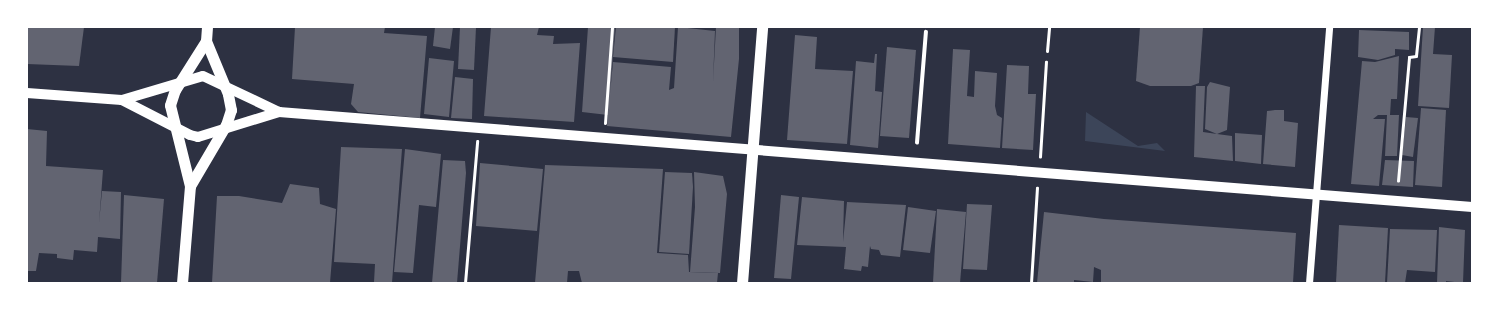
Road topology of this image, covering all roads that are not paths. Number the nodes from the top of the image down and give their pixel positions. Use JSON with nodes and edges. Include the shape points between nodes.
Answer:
{"nodes":[{"id":1,"x":207,"y":27,"type":"edge"},
{"id":2,"x":612,"y":27,"type":"edge"},
{"id":3,"x":762,"y":27,"type":"edge"},
{"id":4,"x":1049,"y":27,"type":"edge"},
{"id":5,"x":1329,"y":27,"type":"edge"},
{"id":6,"x":926,"y":32,"type":"dead end"},
{"id":7,"x":206,"y":41,"type":"junction"},
{"id":8,"x":1047,"y":51,"type":"dead end"},
{"id":9,"x":181,"y":81,"type":"junction"},
{"id":10,"x":224,"y":85,"type":"junction"},
{"id":11,"x":27,"y":93,"type":"edge"},
{"id":12,"x":122,"y":100,"type":"junction"},
{"id":13,"x":279,"y":112,"type":"junction"},
{"id":14,"x":605,"y":123,"type":"dead end"},
{"id":15,"x":176,"y":128,"type":"junction"},
{"id":16,"x":221,"y":131,"type":"junction"},
{"id":17,"x":917,"y":143,"type":"dead end"},
{"id":18,"x":753,"y":148,"type":"junction"},
{"id":19,"x":190,"y":186,"type":"junction"},
{"id":20,"x":1316,"y":195,"type":"junction"},
{"id":21,"x":1472,"y":207,"type":"edge"},
{"id":22,"x":182,"y":283,"type":"edge"},
{"id":23,"x":742,"y":283,"type":"edge"},
{"id":24,"x":1309,"y":283,"type":"edge"}],
"edges":[{"from":1,"to":7,"type":"highway"},
{"from":2,"to":14,"type":"lane"},
{"from":3,"to":18,"type":"highway"},
{"from":4,"to":8,"type":"lane"},
{"from":5,"to":20,"type":"street"},
{"from":6,"to":17,"type":"street"},
{"from":7,"to":9,"type":"highway"},
{"from":7,"to":10,"type":"highway"},
{"from":9,"to":10,"type":"main road","via":[[203,76]]},
{"from":9,"to":12,"type":"main road"},
{"from":9,"to":15,"type":"highway","via":[[170,105]]},
{"from":10,"to":13,"type":"main road"},
{"from":10,"to":16,"type":"highway","via":[[231,110]]},
{"from":11,"to":12,"type":"main road"},
{"from":12,"to":15,"type":"main road"},
{"from":13,"to":16,"type":"main road"},
{"from":13,"to":18,"type":"main road"},
{"from":15,"to":16,"type":"main road","via":[[198,137]]},
{"from":15,"to":19,"type":"highway"},
{"from":16,"to":19,"type":"highway"},
{"from":18,"to":20,"type":"main road"},
{"from":18,"to":23,"type":"highway"},
{"from":19,"to":22,"type":"highway"},
{"from":20,"to":21,"type":"main road"},
{"from":20,"to":24,"type":"street"}]}
